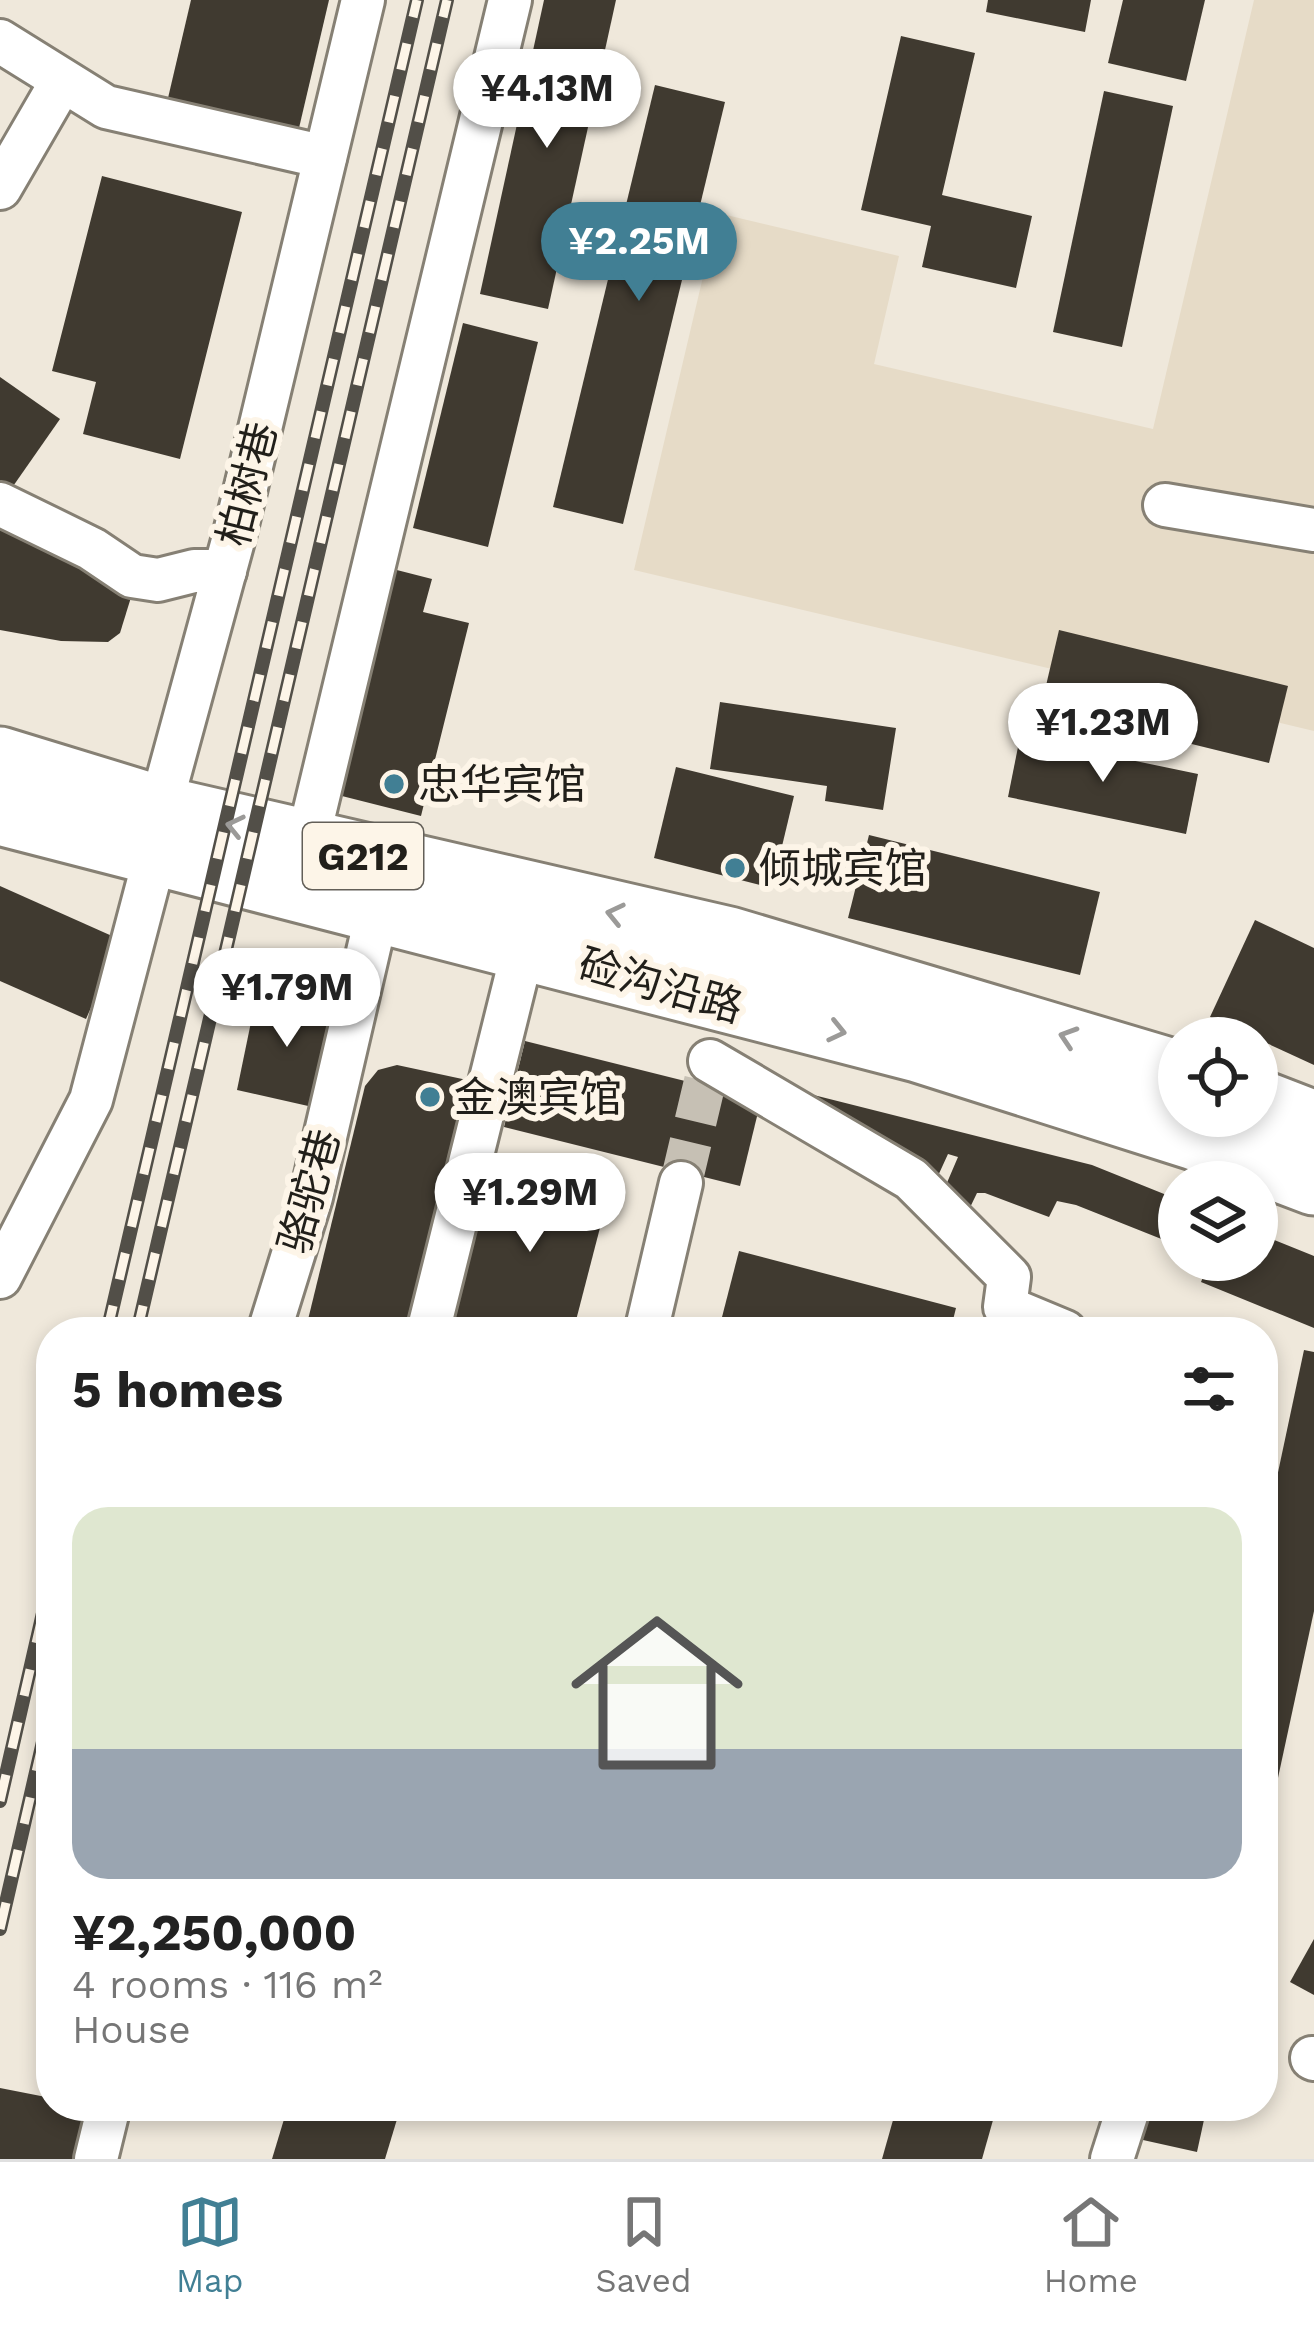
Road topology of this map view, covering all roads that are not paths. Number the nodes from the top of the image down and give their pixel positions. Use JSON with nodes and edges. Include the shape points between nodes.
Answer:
{"nodes":[{"id":1,"x":363,"y":0,"type":"edge"},
{"id":2,"x":510,"y":0,"type":"edge"},
{"id":3,"x":0,"y":41,"type":"edge"},
{"id":4,"x":62,"y":81,"type":"junction"},
{"id":5,"x":325,"y":157,"type":"junction"},
{"id":6,"x":0,"y":188,"type":"edge"},
{"id":7,"x":0,"y":505,"type":"edge"},
{"id":8,"x":1165,"y":505,"type":"dead end"},
{"id":9,"x":1314,"y":530,"type":"edge"},
{"id":10,"x":225,"y":572,"type":"junction"},
{"id":11,"x":0,"y":759,"type":"edge"},
{"id":12,"x":0,"y":814,"type":"edge"},
{"id":13,"x":158,"y":831,"type":"junction"},
{"id":14,"x":307,"y":843,"type":"junction"},
{"id":15,"x":378,"y":909,"type":"junction"},
{"id":16,"x":524,"y":946,"type":"junction"},
{"id":17,"x":713,"y":1046,"type":"junction"},
{"id":18,"x":1158,"y":1067,"type":"edge"},
{"id":19,"x":1278,"y":1109,"type":"edge"},
{"id":20,"x":1314,"y":1123,"type":"edge"},
{"id":21,"x":681,"y":1183,"type":"tunnel mouth"},
{"id":22,"x":1314,"y":1184,"type":"edge"},
{"id":23,"x":0,"y":1277,"type":"edge"},
{"id":24,"x":274,"y":1317,"type":"edge"},
{"id":25,"x":432,"y":1317,"type":"edge"},
{"id":26,"x":650,"y":1317,"type":"edge"},
{"id":27,"x":1029,"y":1317,"type":"edge"},
{"id":28,"x":105,"y":2121,"type":"edge"},
{"id":29,"x":1124,"y":2121,"type":"edge"},
{"id":30,"x":96,"y":2159,"type":"edge"},
{"id":31,"x":1112,"y":2159,"type":"edge"}],
"edges":[{"from":1,"to":5,"type":"street","name":"柏树巷"},
{"from":2,"to":14,"type":"street"},
{"from":3,"to":4,"type":"street"},
{"from":4,"to":5,"type":"street","via":[[106,107]]},
{"from":4,"to":6,"type":"street"},
{"from":5,"to":10,"type":"street","name":"柏树巷"},
{"from":7,"to":10,"type":"street","via":[[133,576]]},
{"from":8,"to":9,"type":"street"},
{"from":10,"to":13,"type":"street","name":"柏树巷"},
{"from":11,"to":13,"type":"highway","name":"硷沟沿路","number":"G212"},
{"from":12,"to":13,"type":"highway","name":"硷沟沿路","number":"G212"},
{"from":14,"to":13,"type":"highway","name":"硷沟沿路","number":"G212","one_way":true},
{"from":13,"to":15,"type":"highway","name":"硷沟沿路","number":"G212"},
{"from":13,"to":23,"type":"street","name":"柏树巷","via":[[91,1100]]},
{"from":18,"to":14,"type":"highway","name":"硷沟沿路","number":"G212","one_way":true,"via":[[730,940]]},
{"from":15,"to":16,"type":"highway","name":"硷沟沿路","number":"G212"},
{"from":15,"to":24,"type":"street","name":"骆驼巷","via":[[311,1197]]},
{"from":16,"to":17,"type":"highway","name":"硷沟沿路","number":"G212"},
{"from":16,"to":25,"type":"street"},
{"from":17,"to":22,"type":"highway","name":"硷沟沿路","number":"G212","one_way":true,"via":[[1021,1081]]},
{"from":17,"to":27,"type":"street","via":[[911,1179],[1009,1277],[1005,1307]]},
{"from":19,"to":20,"type":"highway"},
{"from":21,"to":26,"type":"street"},
{"from":28,"to":30,"type":"street"},
{"from":29,"to":31,"type":"street"}]}
